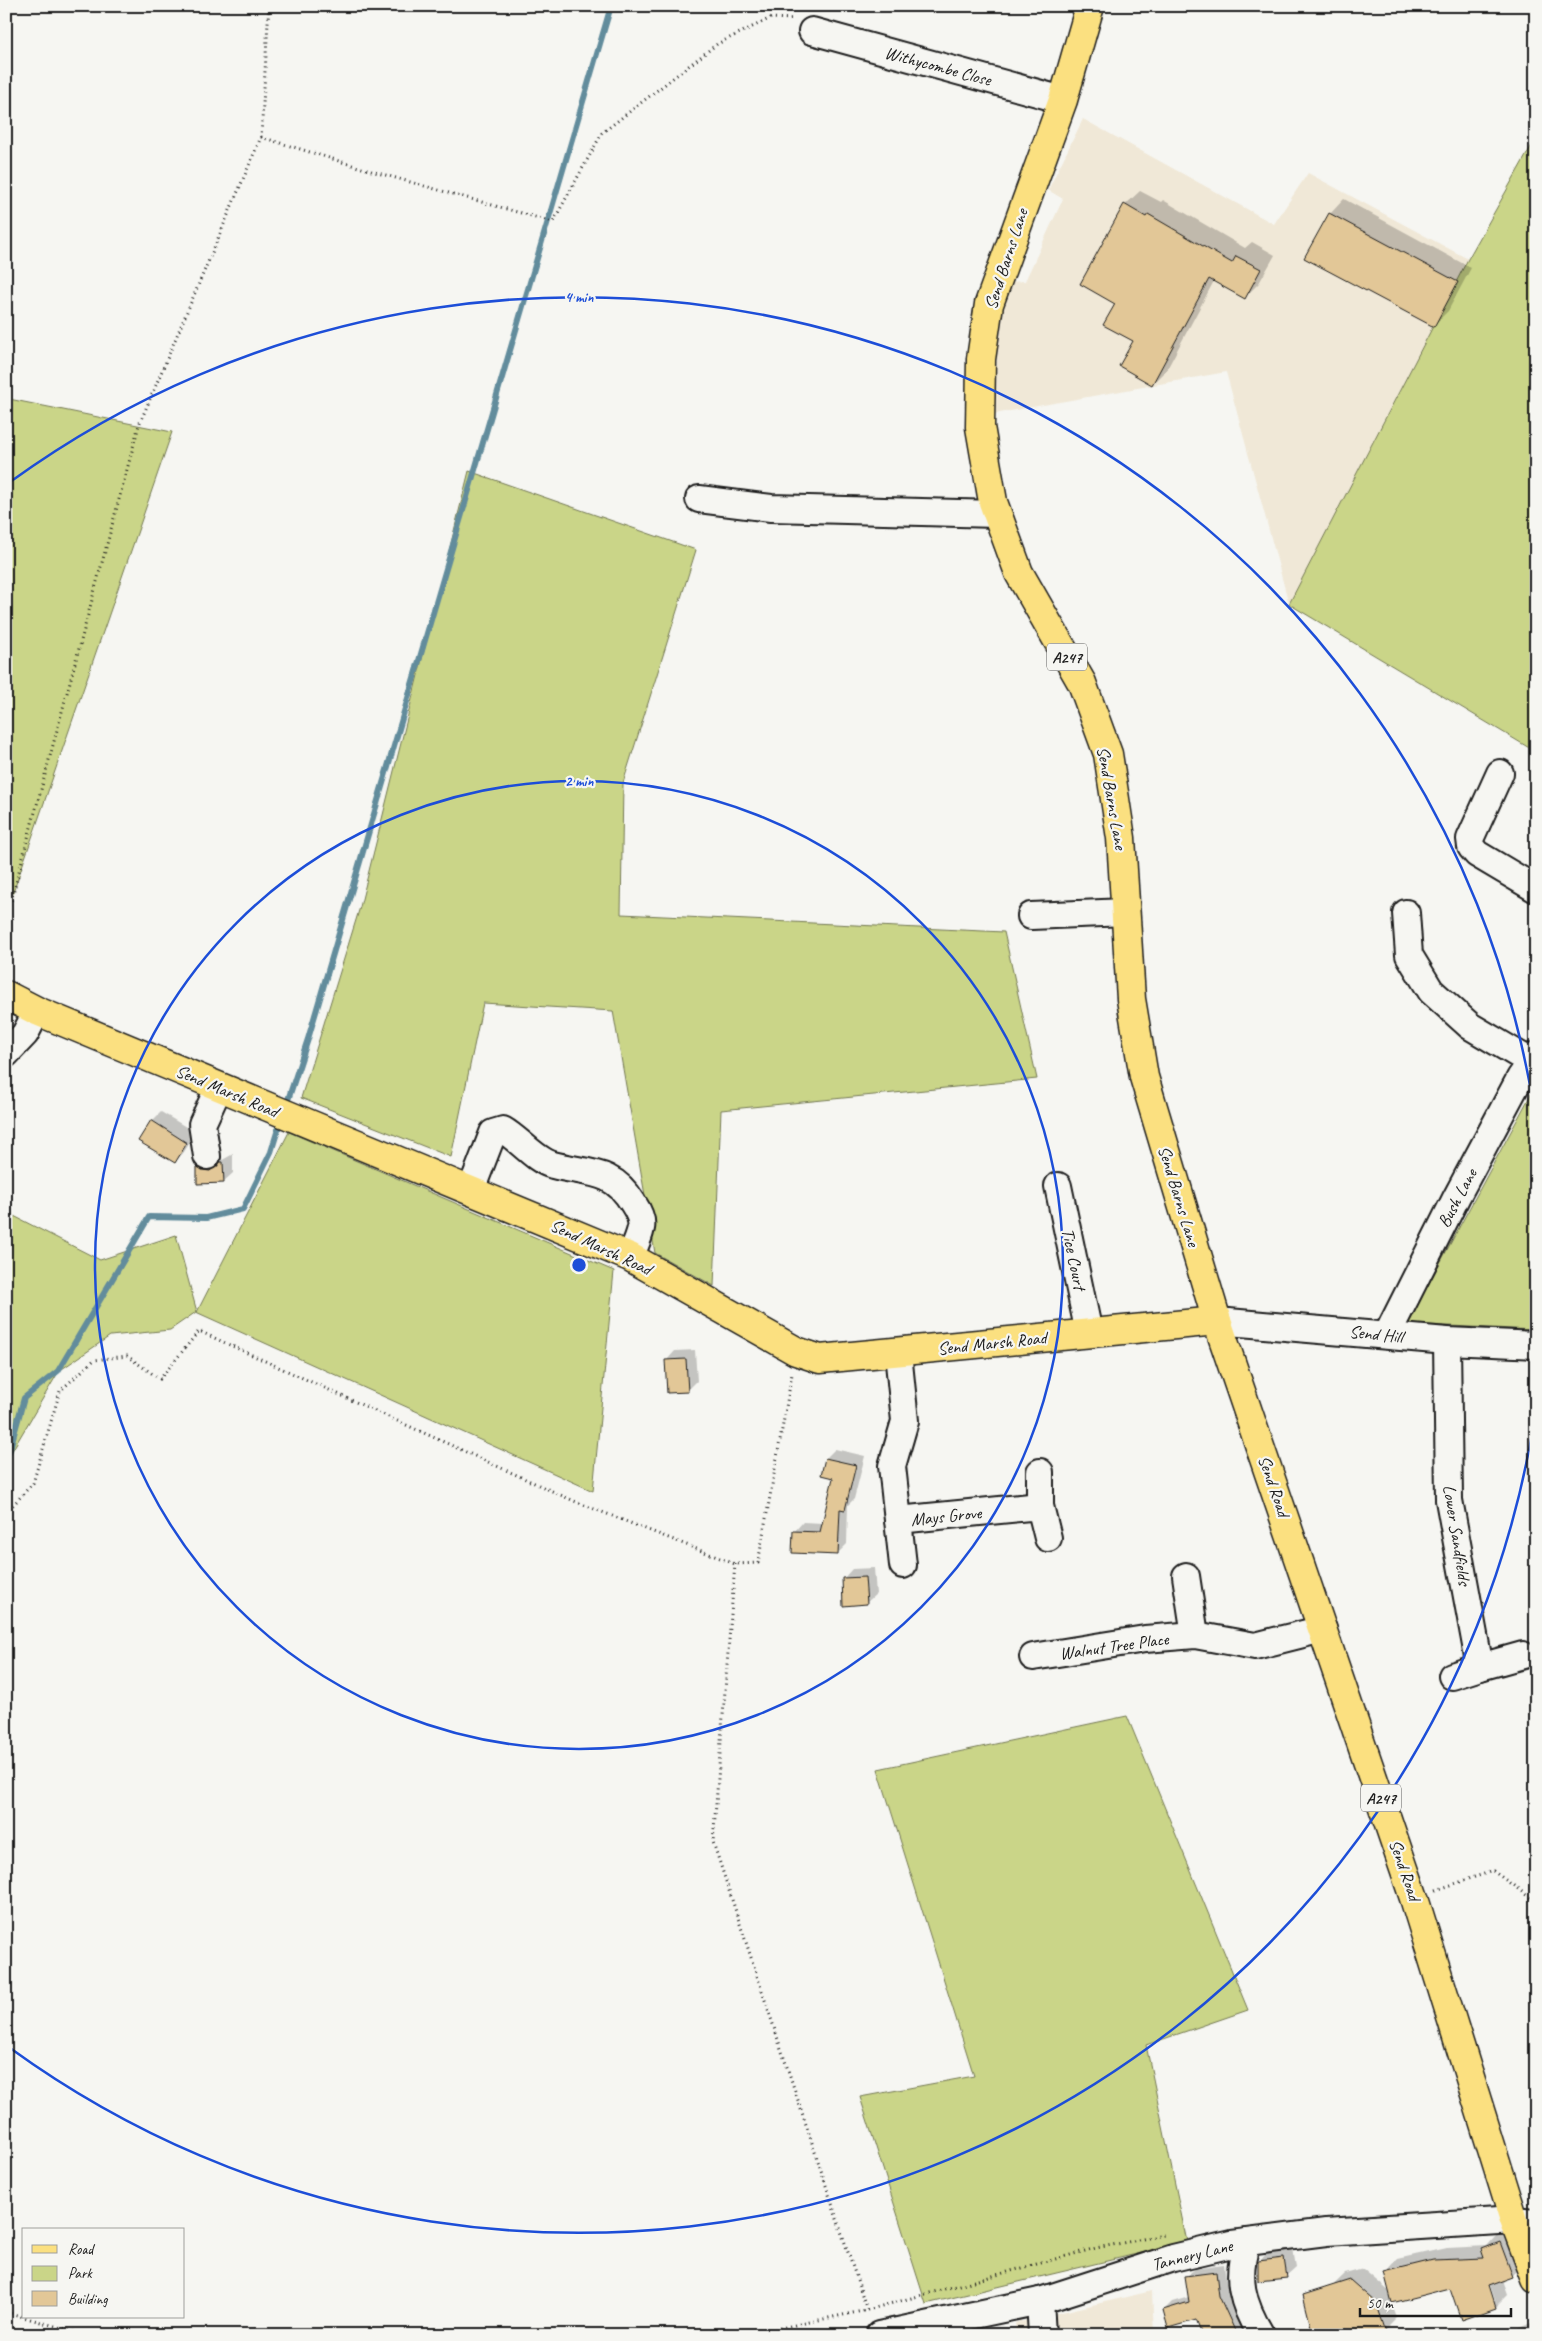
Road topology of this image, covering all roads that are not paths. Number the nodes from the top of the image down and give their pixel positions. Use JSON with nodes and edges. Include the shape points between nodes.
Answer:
{"nodes":[{"id":1,"x":1090,"y":6,"type":"edge"},
{"id":2,"x":804,"y":25,"type":"road end"},
{"id":3,"x":1063,"y":100,"type":"junction"},
{"id":4,"x":699,"y":499,"type":"dead end"},
{"id":5,"x":997,"y":514,"type":"junction"},
{"id":6,"x":1500,"y":773,"type":"dead end"},
{"id":7,"x":1530,"y":886,"type":"edge"},
{"id":8,"x":1126,"y":912,"type":"junction"},
{"id":9,"x":1406,"y":913,"type":"dead end"},
{"id":10,"x":1031,"y":916,"type":"dead end"},
{"id":11,"x":6,"y":995,"type":"edge"},
{"id":12,"x":37,"y":1011,"type":"junction"},
{"id":13,"x":6,"y":1054,"type":"edge"},
{"id":14,"x":1533,"y":1058,"type":"edge"},
{"id":15,"x":219,"y":1087,"type":"junction"},
{"id":16,"x":207,"y":1156,"type":"dead end"},
{"id":17,"x":1058,"y":1186,"type":"dead end"},
{"id":18,"x":471,"y":1190,"type":"junction"},
{"id":19,"x":630,"y":1257,"type":"junction"},
{"id":20,"x":1217,"y":1321,"type":"junction"},
{"id":21,"x":1089,"y":1333,"type":"junction"},
{"id":22,"x":1387,"y":1335,"type":"junction"},
{"id":23,"x":1447,"y":1341,"type":"junction"},
{"id":24,"x":1536,"y":1345,"type":"edge"},
{"id":25,"x":898,"y":1352,"type":"junction"},
{"id":26,"x":1040,"y":1472,"type":"dead end"},
{"id":27,"x":1040,"y":1506,"type":"junction"},
{"id":28,"x":898,"y":1520,"type":"junction"},
{"id":29,"x":1048,"y":1538,"type":"dead end"},
{"id":30,"x":903,"y":1565,"type":"dead end"},
{"id":31,"x":1186,"y":1576,"type":"dead end"},
{"id":32,"x":1323,"y":1629,"type":"junction"},
{"id":33,"x":1195,"y":1636,"type":"junction"},
{"id":34,"x":1523,"y":1655,"type":"dead end"},
{"id":35,"x":1033,"y":1657,"type":"dead end"},
{"id":36,"x":1480,"y":1667,"type":"junction"},
{"id":37,"x":1452,"y":1676,"type":"dead end"},
{"id":38,"x":1525,"y":2221,"type":"edge"},
{"id":39,"x":1247,"y":2242,"type":"junction"},
{"id":40,"x":1536,"y":2279,"type":"edge"},
{"id":41,"x":1040,"y":2301,"type":"junction"},
{"id":42,"x":878,"y":2335,"type":"edge"},
{"id":43,"x":1042,"y":2335,"type":"edge"},
{"id":44,"x":1261,"y":2335,"type":"edge"}],
"edges":[{"from":1,"to":3,"type":"main road","name":"Send Barns Lane","number":"A247"},
{"from":2,"to":3,"type":"street","name":"Withycombe Close"},
{"from":3,"to":5,"type":"main road","name":"Send Barns Lane","number":"A247","via":[[989,304],[981,359],[980,427]]},
{"from":4,"to":5,"type":"street","via":[[770,508]]},
{"from":5,"to":8,"type":"main road","name":"Send Barns Lane","number":"A247","via":[[1019,573],[1082,683],[1108,754],[1121,838]]},
{"from":6,"to":7,"type":"street","via":[[1470,839],[1471,847]]},
{"from":8,"to":10,"type":"street"},
{"from":8,"to":20,"type":"main road","name":"Send Barns Lane","number":"A247","via":[[1131,999],[1144,1077]]},
{"from":9,"to":14,"type":"street","name":"Bush Lane","via":[[1409,955],[1431,991],[1470,1026]]},
{"from":11,"to":12,"type":"main road","name":"Send Marsh Road"},
{"from":12,"to":13,"type":"street","via":[[25,1034]]},
{"from":12,"to":15,"type":"main road","name":"Send Marsh Road"},
{"from":14,"to":22,"type":"street","name":"Bush Lane","via":[[1457,1196]]},
{"from":15,"to":16,"type":"street","via":[[194,1118]]},
{"from":15,"to":18,"type":"main road","name":"Send Marsh Road"},
{"from":17,"to":21,"type":"street","name":"Tice Court"},
{"from":18,"to":19,"type":"main road","name":"Send Marsh Road"},
{"from":18,"to":19,"type":"street","via":[[493,1133],[503,1130],[518,1138],[543,1161],[609,1178],[628,1194],[638,1210],[642,1226]]},
{"from":19,"to":25,"type":"main road","name":"Send Marsh Road","via":[[796,1352],[820,1359]]},
{"from":20,"to":21,"type":"main road","name":"Send Marsh Road"},
{"from":20,"to":22,"type":"street","name":"Send Hill"},
{"from":20,"to":32,"type":"main road","name":"Send Road","number":"A247"},
{"from":21,"to":25,"type":"main road","name":"Send Marsh Road"},
{"from":22,"to":23,"type":"street","name":"Send Hill"},
{"from":23,"to":24,"type":"street","name":"Send Hill"},
{"from":23,"to":36,"type":"street","name":"Lower Sandfields","via":[[1449,1500]]},
{"from":25,"to":28,"type":"street","via":[[904,1421],[882,1462]]},
{"from":26,"to":27,"type":"street"},
{"from":27,"to":28,"type":"street","name":"Mays Grove"},
{"from":27,"to":29,"type":"street"},
{"from":28,"to":30,"type":"street","name":"Mays Grove"},
{"from":31,"to":33,"type":"street"},
{"from":32,"to":33,"type":"street","name":"Walnut Tree Place","via":[[1254,1646]]},
{"from":32,"to":38,"type":"main road","name":"Send Road","number":"A247"},
{"from":33,"to":35,"type":"street","name":"Walnut Tree Place","via":[[1145,1639]]},
{"from":34,"to":36,"type":"street"},
{"from":36,"to":37,"type":"street"},
{"from":38,"to":39,"type":"street","name":"Tannery Lane","via":[[1326,2232]]},
{"from":38,"to":40,"type":"main road","name":"Send Road","number":"A247"},
{"from":39,"to":41,"type":"street","name":"Tannery Lane","via":[[1174,2258]]},
{"from":39,"to":44,"type":"street","via":[[1240,2284],[1246,2309]]},
{"from":41,"to":42,"type":"street","name":"Tannery Lane"},
{"from":41,"to":43,"type":"street"}]}
